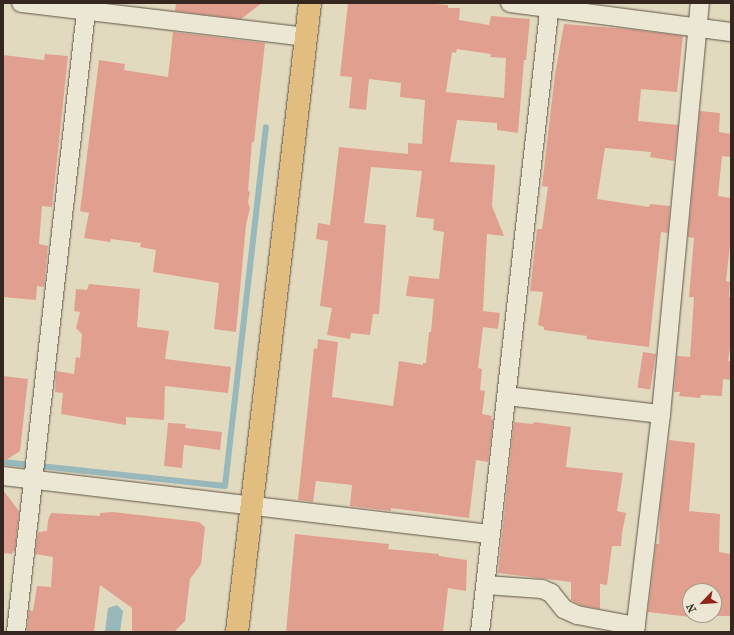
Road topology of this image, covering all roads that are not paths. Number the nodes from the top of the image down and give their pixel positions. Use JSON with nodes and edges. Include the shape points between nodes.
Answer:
{"nodes":[{"id":1,"x":22,"y":3,"type":"edge"},
{"id":2,"x":310,"y":3,"type":"edge"},
{"id":3,"x":510,"y":3,"type":"edge"},
{"id":4,"x":700,"y":3,"type":"edge"},
{"id":5,"x":550,"y":6,"type":"edge"},
{"id":6,"x":87,"y":7,"type":"edge"},
{"id":7,"x":697,"y":28,"type":"junction"},
{"id":8,"x":731,"y":32,"type":"edge"},
{"id":9,"x":306,"y":37,"type":"junction"},
{"id":10,"x":506,"y":396,"type":"junction"},
{"id":11,"x":661,"y":414,"type":"junction"},
{"id":12,"x":3,"y":476,"type":"edge"},
{"id":13,"x":33,"y":480,"type":"junction"},
{"id":14,"x":252,"y":506,"type":"junction"},
{"id":15,"x":491,"y":534,"type":"junction"},
{"id":16,"x":486,"y":585,"type":"junction"},
{"id":17,"x":636,"y":629,"type":"edge"},
{"id":18,"x":16,"y":632,"type":"edge"},
{"id":19,"x":237,"y":632,"type":"edge"},
{"id":20,"x":480,"y":632,"type":"edge"}],
"edges":[{"from":1,"to":6,"type":"street"},
{"from":2,"to":9,"type":"main road"},
{"from":3,"to":5,"type":"street"},
{"from":4,"to":7,"type":"street"},
{"from":5,"to":7,"type":"street"},
{"from":5,"to":10,"type":"street"},
{"from":6,"to":9,"type":"street"},
{"from":6,"to":13,"type":"street"},
{"from":7,"to":8,"type":"street"},
{"from":7,"to":11,"type":"street"},
{"from":9,"to":14,"type":"main road"},
{"from":10,"to":11,"type":"street"},
{"from":10,"to":15,"type":"street"},
{"from":11,"to":17,"type":"street"},
{"from":12,"to":13,"type":"street"},
{"from":13,"to":14,"type":"street"},
{"from":13,"to":18,"type":"street"},
{"from":14,"to":15,"type":"street"},
{"from":14,"to":19,"type":"main road"},
{"from":15,"to":16,"type":"street"},
{"from":16,"to":17,"type":"street","via":[[542,589],[551,593],[564,609],[577,615]]},
{"from":16,"to":20,"type":"street"}]}
